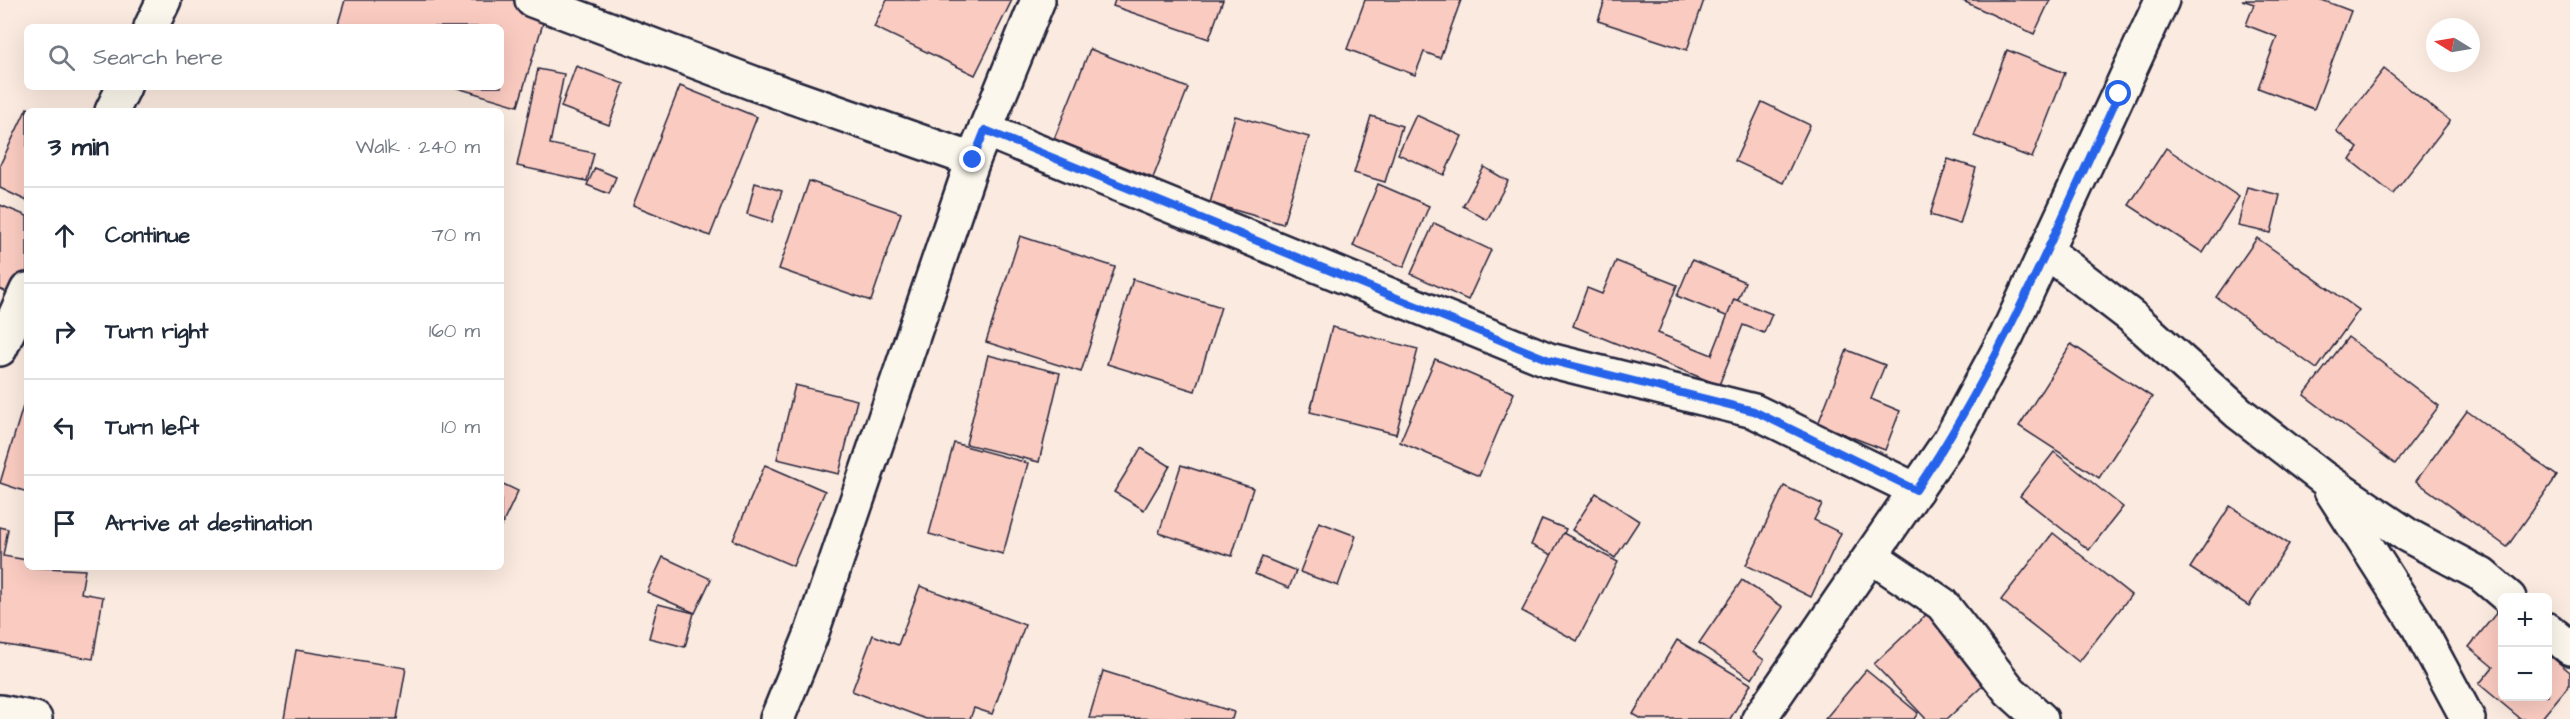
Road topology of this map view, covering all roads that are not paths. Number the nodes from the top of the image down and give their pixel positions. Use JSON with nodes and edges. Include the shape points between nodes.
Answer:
{"nodes":[{"id":1,"x":164,"y":0,"type":"edge"},
{"id":2,"x":532,"y":0,"type":"edge"},
{"id":3,"x":1038,"y":0,"type":"edge"},
{"id":4,"x":2162,"y":0,"type":"edge"},
{"id":5,"x":152,"y":24,"type":"edge"},
{"id":6,"x":122,"y":90,"type":"edge"},
{"id":7,"x":114,"y":108,"type":"edge"},
{"id":8,"x":985,"y":130,"type":"junction"},
{"id":9,"x":973,"y":160,"type":"junction"},
{"id":10,"x":2046,"y":251,"type":"junction"},
{"id":11,"x":24,"y":297,"type":"edge"},
{"id":12,"x":0,"y":349,"type":"edge"},
{"id":13,"x":2323,"y":478,"type":"junction"},
{"id":14,"x":1916,"y":490,"type":"junction"},
{"id":15,"x":1871,"y":556,"type":"junction"},
{"id":16,"x":2504,"y":593,"type":"edge"},
{"id":17,"x":2552,"y":634,"type":"edge"},
{"id":18,"x":2570,"y":648,"type":"edge"},
{"id":19,"x":0,"y":712,"type":"edge"},
{"id":20,"x":35,"y":719,"type":"edge"},
{"id":21,"x":777,"y":719,"type":"edge"},
{"id":22,"x":1759,"y":719,"type":"edge"},
{"id":23,"x":2042,"y":719,"type":"edge"},
{"id":24,"x":2468,"y":719,"type":"edge"}],
"edges":[{"from":1,"to":5,"type":"street"},
{"from":2,"to":9,"type":"street"},
{"from":3,"to":8,"type":"street"},
{"from":4,"to":10,"type":"street"},
{"from":6,"to":7,"type":"street"},
{"from":8,"to":9,"type":"street"},
{"from":8,"to":14,"type":"street","via":[[1549,360],[1754,411]]},
{"from":9,"to":21,"type":"street","via":[[818,616]]},
{"from":10,"to":13,"type":"street","via":[[2132,317],[2239,413]]},
{"from":10,"to":14,"type":"street","via":[[2007,335],[1956,429]]},
{"from":11,"to":12,"type":"street"},
{"from":13,"to":16,"type":"street","via":[[2408,535],[2482,575]]},
{"from":13,"to":24,"type":"street","via":[[2418,626]]},
{"from":14,"to":15,"type":"street"},
{"from":15,"to":22,"type":"street"},
{"from":15,"to":23,"type":"street","via":[[1942,603],[2010,691]]},
{"from":17,"to":18,"type":"street"},
{"from":19,"to":20,"type":"street"}]}
